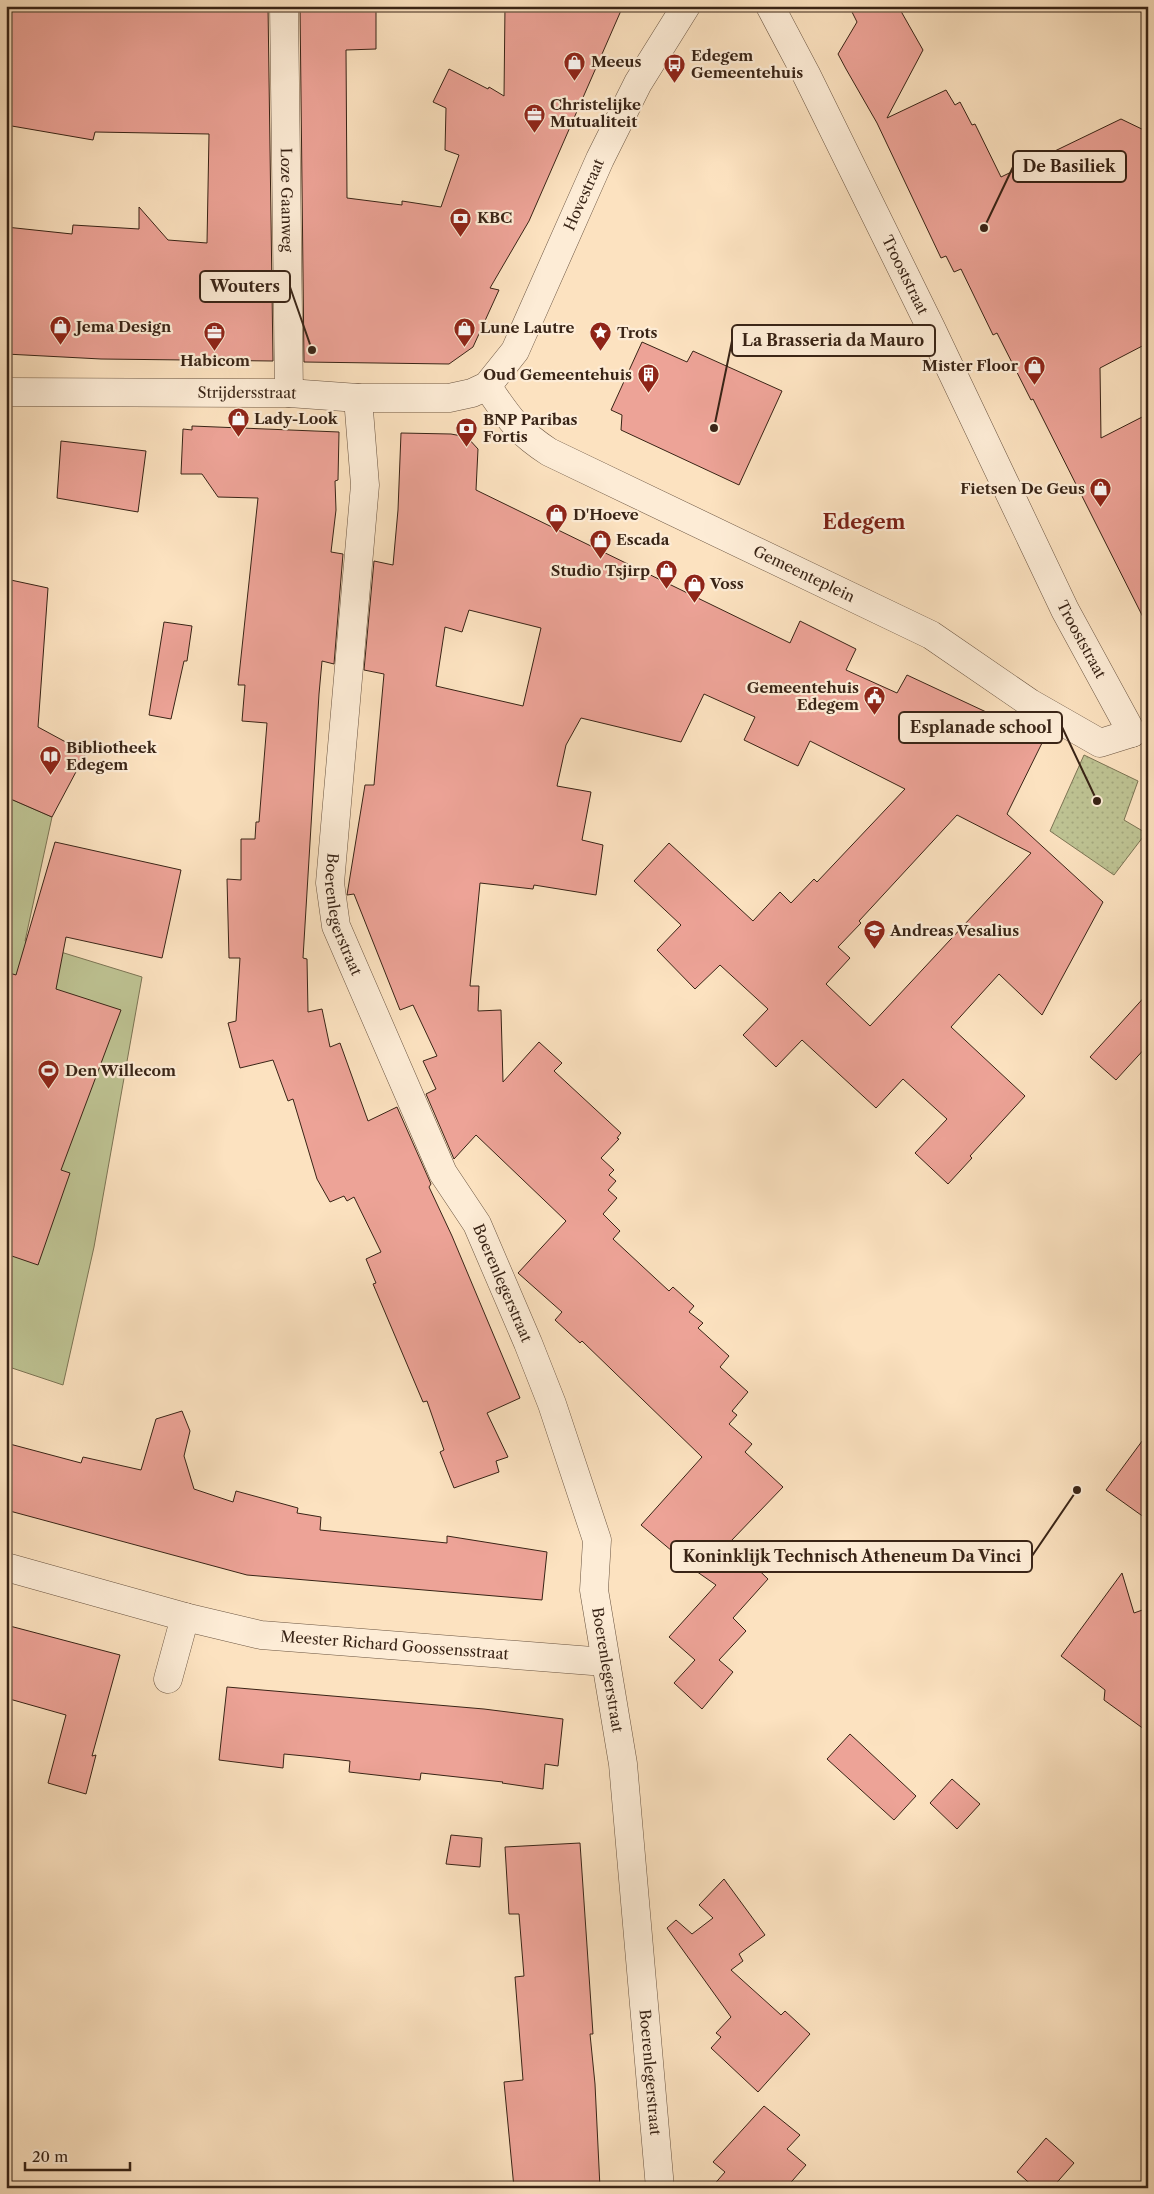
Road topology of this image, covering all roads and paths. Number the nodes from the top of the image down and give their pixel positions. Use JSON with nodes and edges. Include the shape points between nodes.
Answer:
{"nodes":[{"id":1,"x":284,"y":6,"type":"edge"},
{"id":2,"x":686,"y":6,"type":"edge"},
{"id":3,"x":770,"y":6,"type":"edge"},
{"id":4,"x":487,"y":386,"type":"junction"},
{"id":5,"x":289,"y":393,"type":"junction"},
{"id":6,"x":7,"y":397,"type":"edge"},
{"id":7,"x":358,"y":398,"type":"junction"},
{"id":8,"x":1140,"y":737,"type":"edge"},
{"id":9,"x":6,"y":1567,"type":"edge"},
{"id":10,"x":184,"y":1617,"type":"junction"},
{"id":11,"x":605,"y":1662,"type":"junction"},
{"id":12,"x":168,"y":1679,"type":"dead end"},
{"id":13,"x":660,"y":2188,"type":"edge"}],
"edges":[{"from":1,"to":5,"type":"street","name":"Loze Gaanweg"},
{"from":2,"to":4,"type":"street","name":"Hovestraat","via":[[634,91],[600,159],[515,351]]},
{"from":3,"to":8,"type":"street","name":"Trooststraat","via":[[931,328],[1065,610]]},
{"from":4,"to":7,"type":"street","name":"Strijdersstraat","via":[[450,398]]},
{"from":4,"to":8,"type":"street","name":"Gemeenteplein","via":[[513,424],[549,452],[931,635],[1030,703],[1100,743]]},
{"from":5,"to":6,"type":"street","name":"Strijdersstraat"},
{"from":5,"to":7,"type":"street","name":"Strijdersstraat"},
{"from":7,"to":11,"type":"street","name":"Boerenlegerstraat","via":[[364,485],[330,882],[336,926],[443,1173],[477,1224],[552,1404],[597,1540],[594,1590]]},
{"from":9,"to":10,"type":"street","name":"Meester Richard Goossensstraat"},
{"from":10,"to":11,"type":"street","name":"Meester Richard Goossensstraat","via":[[261,1635]]},
{"from":10,"to":12,"type":"street"},
{"from":11,"to":13,"type":"street","name":"Boerenlegerstraat","via":[[623,1764]]}]}
